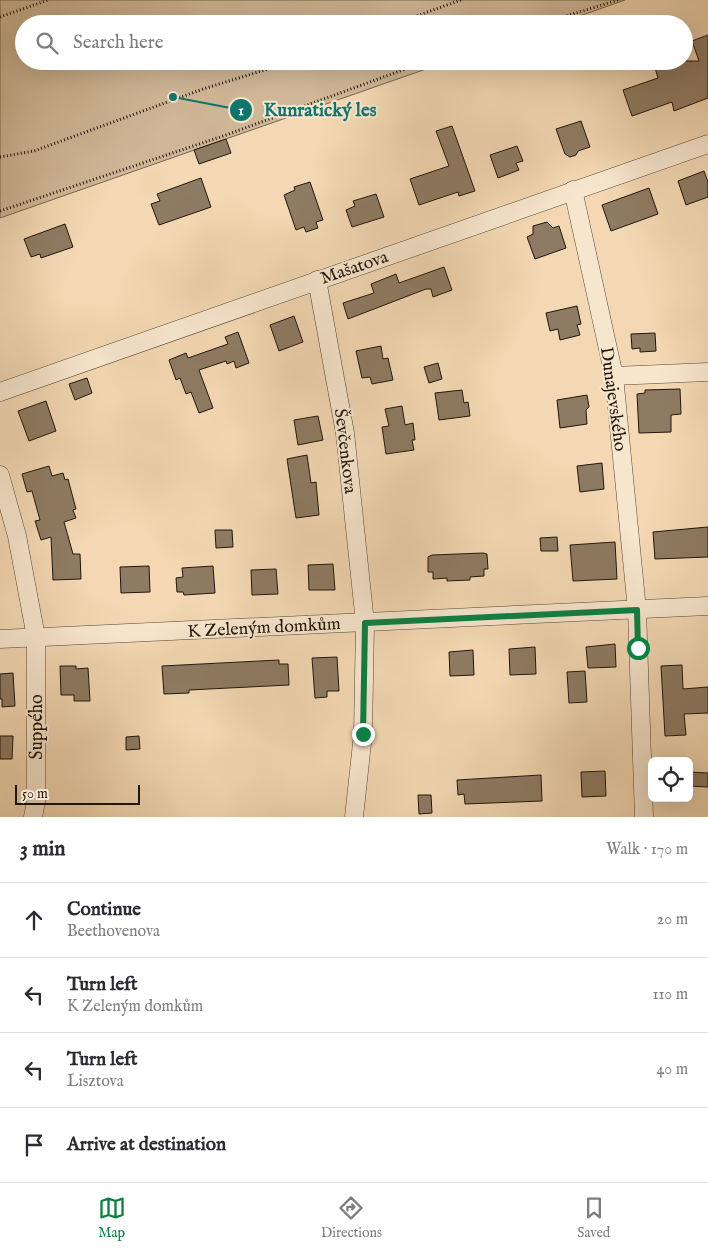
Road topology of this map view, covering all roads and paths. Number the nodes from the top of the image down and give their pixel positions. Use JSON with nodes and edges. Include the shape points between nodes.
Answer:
{"nodes":[{"id":1,"x":48,"y":0,"type":"edge"},
{"id":2,"x":461,"y":0,"type":"edge"},
{"id":3,"x":618,"y":0,"type":"edge"},
{"id":4,"x":419,"y":15,"type":"edge"},
{"id":5,"x":569,"y":15,"type":"edge"},
{"id":6,"x":0,"y":17,"type":"edge"},
{"id":7,"x":265,"y":70,"type":"edge"},
{"id":8,"x":403,"y":70,"type":"edge"},
{"id":9,"x":708,"y":144,"type":"edge"},
{"id":10,"x":0,"y":157,"type":"edge"},
{"id":11,"x":573,"y":190,"type":"junction"},
{"id":12,"x":0,"y":211,"type":"edge"},
{"id":13,"x":316,"y":280,"type":"junction"},
{"id":14,"x":708,"y":372,"type":"edge"},
{"id":15,"x":614,"y":376,"type":"junction"},
{"id":16,"x":0,"y":392,"type":"edge"},
{"id":17,"x":0,"y":474,"type":"edge"},
{"id":18,"x":708,"y":606,"type":"edge"},
{"id":19,"x":637,"y":610,"type":"junction"},
{"id":20,"x":365,"y":623,"type":"junction"},
{"id":21,"x":36,"y":638,"type":"junction"},
{"id":22,"x":0,"y":639,"type":"edge"},
{"id":23,"x":33,"y":817,"type":"edge"},
{"id":24,"x":354,"y":817,"type":"edge"},
{"id":25,"x":644,"y":817,"type":"edge"}],
"edges":[{"from":1,"to":6,"type":"path"},
{"from":2,"to":4,"type":"path"},
{"from":3,"to":5,"type":"path"},
{"from":7,"to":10,"type":"path","via":[[203,89],[34,151]]},
{"from":8,"to":12,"type":"path","via":[[226,135]]},
{"from":9,"to":11,"type":"street","name":"Mašatova"},
{"from":11,"to":13,"type":"street","name":"Mašatova"},
{"from":11,"to":15,"type":"street","name":"Dunajevského"},
{"from":13,"to":16,"type":"street","name":"Mašatova"},
{"from":13,"to":20,"type":"street","name":"Ševčenkova","via":[[345,433]]},
{"from":14,"to":15,"type":"street"},
{"from":15,"to":19,"type":"street","name":"Dunajevského"},
{"from":17,"to":21,"type":"street","via":[[17,536]]},
{"from":18,"to":19,"type":"street","name":"K Zeleným domkům"},
{"from":19,"to":20,"type":"street","name":"K Zeleným domkům"},
{"from":19,"to":25,"type":"street","name":"Dunajevského"},
{"from":20,"to":21,"type":"street","name":"K Zeleným domkům"},
{"from":20,"to":24,"type":"street","name":"Ševčenkova","via":[[363,734]]},
{"from":21,"to":22,"type":"street","name":"K Zeleným domkům"},
{"from":21,"to":23,"type":"street","name":"Suppého","via":[[36,801]]}]}
